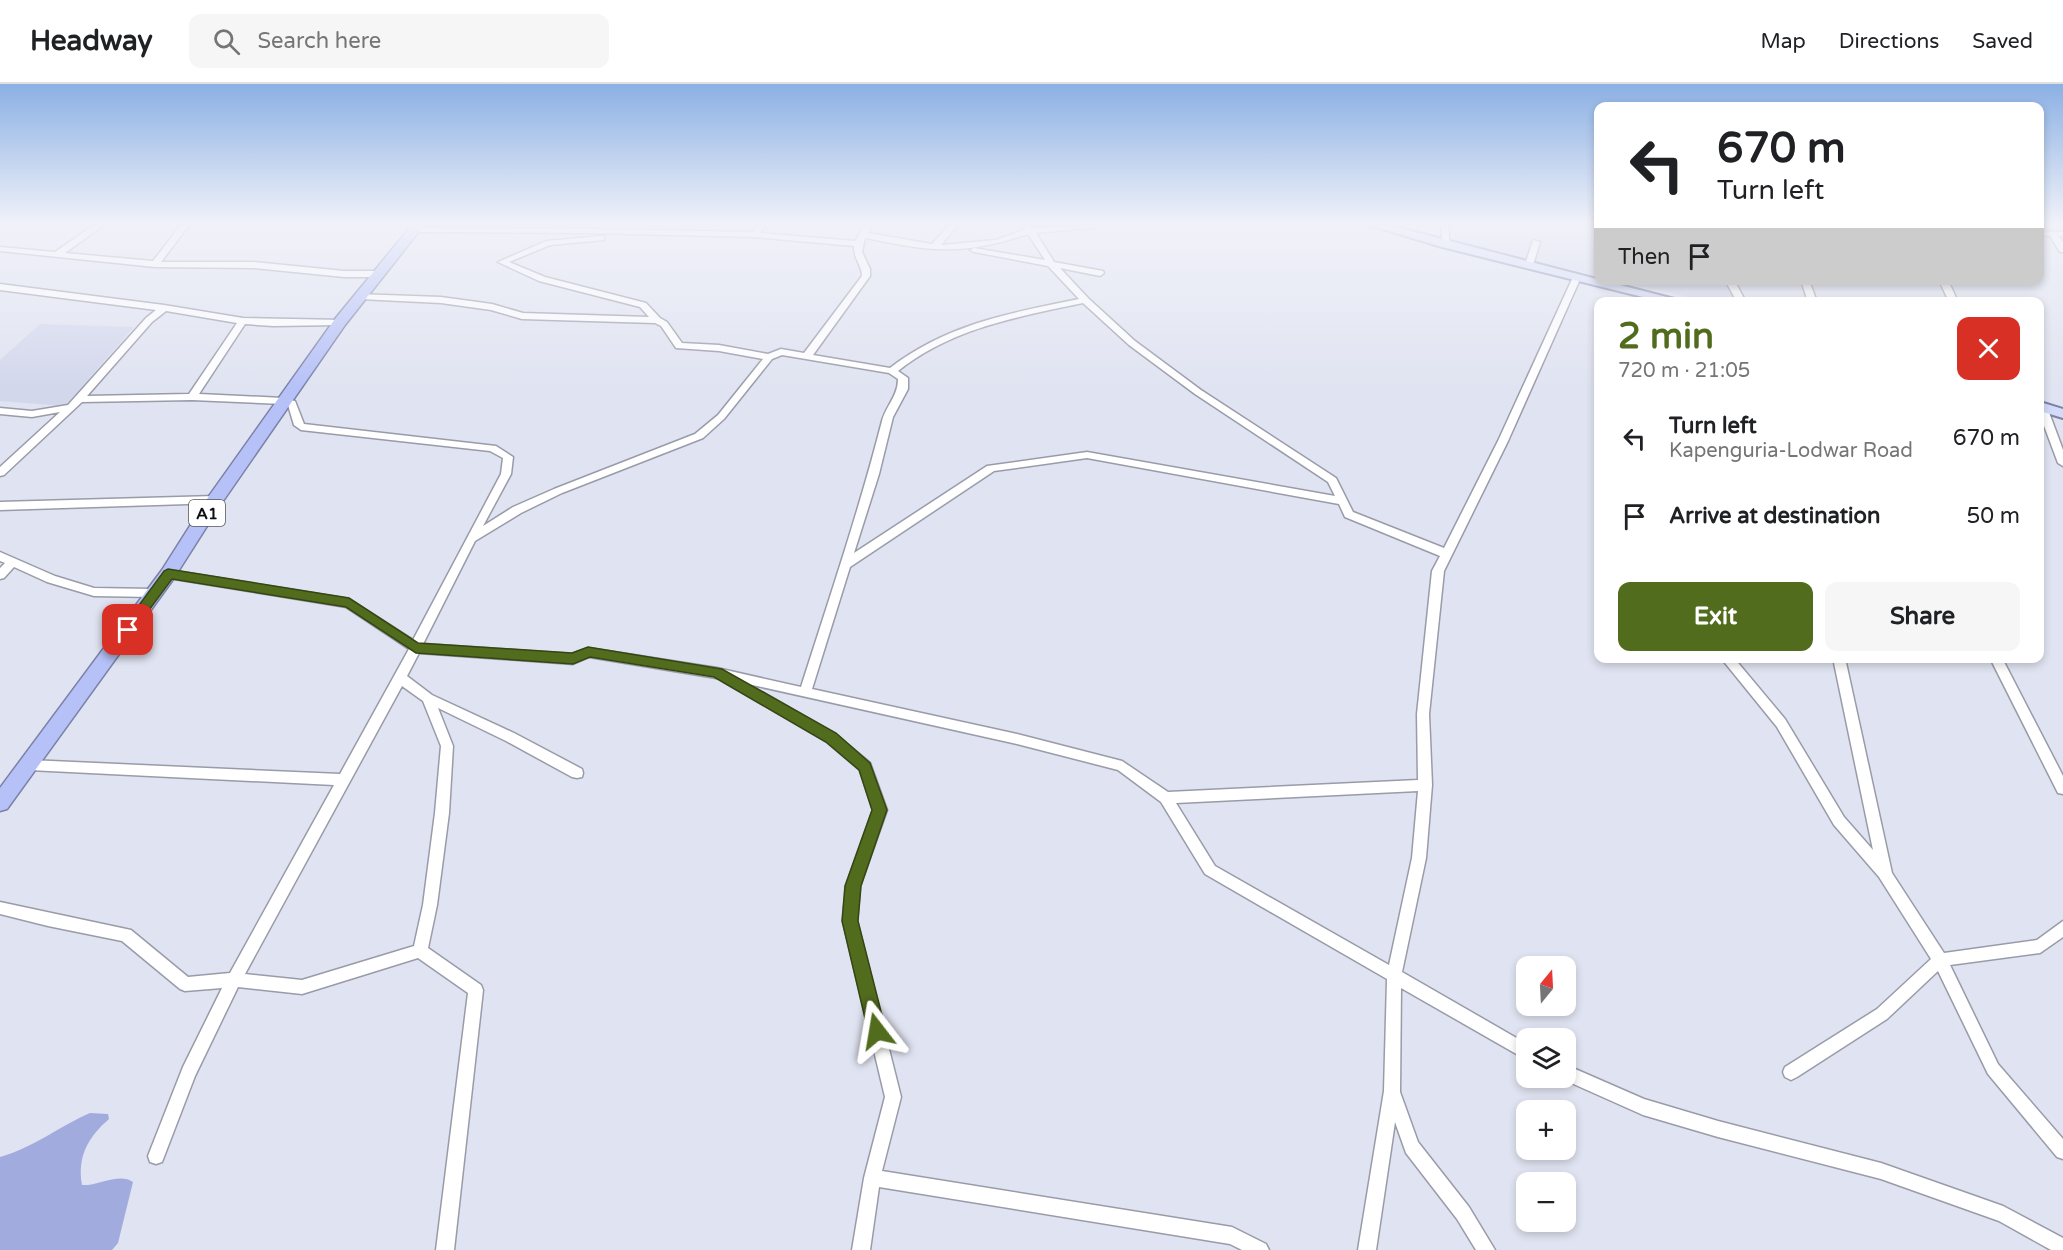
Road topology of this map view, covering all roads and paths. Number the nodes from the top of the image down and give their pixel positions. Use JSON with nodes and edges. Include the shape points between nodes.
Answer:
{"nodes":[{"id":1,"x":374,"y":279,"type":"edge"},
{"id":2,"x":544,"y":279,"type":"edge"},
{"id":3,"x":863,"y":279,"type":"edge"},
{"id":4,"x":1066,"y":279,"type":"edge"},
{"id":5,"x":1576,"y":279,"type":"edge"},
{"id":6,"x":1610,"y":285,"type":"edge"},
{"id":7,"x":0,"y":287,"type":"edge"},
{"id":8,"x":360,"y":297,"type":"junction"},
{"id":9,"x":1659,"y":297,"type":"edge"},
{"id":10,"x":1085,"y":300,"type":"junction"},
{"id":11,"x":164,"y":308,"type":"junction"},
{"id":12,"x":657,"y":320,"type":"junction"},
{"id":13,"x":243,"y":321,"type":"junction"},
{"id":14,"x":340,"y":322,"type":"junction"},
{"id":15,"x":807,"y":356,"type":"junction"},
{"id":16,"x":769,"y":357,"type":"junction"},
{"id":17,"x":892,"y":371,"type":"junction"},
{"id":18,"x":192,"y":396,"type":"junction"},
{"id":19,"x":283,"y":401,"type":"junction"},
{"id":20,"x":75,"y":403,"type":"junction"},
{"id":21,"x":2044,"y":407,"type":"edge"},
{"id":22,"x":0,"y":411,"type":"edge"},
{"id":23,"x":2044,"y":414,"type":"edge"},
{"id":24,"x":2063,"y":414,"type":"edge"},
{"id":25,"x":2063,"y":463,"type":"edge"},
{"id":26,"x":0,"y":473,"type":"edge"},
{"id":27,"x":215,"y":500,"type":"junction"},
{"id":28,"x":1342,"y":501,"type":"junction"},
{"id":29,"x":0,"y":506,"type":"edge"},
{"id":30,"x":471,"y":539,"type":"junction"},
{"id":31,"x":1447,"y":554,"type":"junction"},
{"id":32,"x":0,"y":556,"type":"edge"},
{"id":33,"x":12,"y":562,"type":"junction"},
{"id":34,"x":846,"y":564,"type":"junction"},
{"id":35,"x":168,"y":574,"type":"junction"},
{"id":36,"x":0,"y":575,"type":"edge"},
{"id":37,"x":153,"y":593,"type":"junction"},
{"id":38,"x":416,"y":648,"type":"junction"},
{"id":39,"x":1731,"y":663,"type":"edge"},
{"id":40,"x":1840,"y":663,"type":"edge"},
{"id":41,"x":1999,"y":663,"type":"edge"},
{"id":42,"x":717,"y":673,"type":"junction"},
{"id":43,"x":400,"y":678,"type":"junction"},
{"id":44,"x":806,"y":692,"type":"junction"},
{"id":45,"x":428,"y":698,"type":"junction"},
{"id":46,"x":29,"y":765,"type":"junction"},
{"id":47,"x":577,"y":773,"type":"dead end"},
{"id":48,"x":344,"y":780,"type":"junction"},
{"id":49,"x":1425,"y":785,"type":"junction"},
{"id":50,"x":2063,"y":789,"type":"edge"},
{"id":51,"x":1166,"y":798,"type":"junction"},
{"id":52,"x":0,"y":803,"type":"edge"},
{"id":53,"x":1885,"y":875,"type":"junction"},
{"id":54,"x":0,"y":908,"type":"edge"},
{"id":55,"x":2063,"y":928,"type":"edge"},
{"id":56,"x":420,"y":951,"type":"junction"},
{"id":57,"x":1940,"y":960,"type":"junction"},
{"id":58,"x":1394,"y":976,"type":"junction"},
{"id":59,"x":234,"y":980,"type":"junction"},
{"id":60,"x":1516,"y":1046,"type":"edge"},
{"id":61,"x":1791,"y":1072,"type":"dead end"},
{"id":62,"x":1576,"y":1077,"type":"edge"},
{"id":63,"x":1392,"y":1091,"type":"junction"},
{"id":64,"x":2060,"y":1143,"type":"edge"},
{"id":65,"x":156,"y":1156,"type":"dead end"},
{"id":66,"x":872,"y":1178,"type":"junction"},
{"id":67,"x":2063,"y":1247,"type":"edge"},
{"id":68,"x":446,"y":1250,"type":"edge"},
{"id":69,"x":861,"y":1250,"type":"edge"},
{"id":70,"x":1260,"y":1250,"type":"edge"},
{"id":71,"x":1367,"y":1250,"type":"edge"},
{"id":72,"x":1486,"y":1250,"type":"edge"}],
"edges":[{"from":1,"to":8,"type":"highway","number":"A1"},
{"from":2,"to":12,"type":"street","via":[[644,305]]},
{"from":3,"to":15,"type":"street"},
{"from":4,"to":10,"type":"street"},
{"from":5,"to":31,"type":"street"},
{"from":6,"to":9,"type":"main road"},
{"from":7,"to":11,"type":"street"},
{"from":8,"to":12,"type":"street","via":[[441,300],[492,307],[522,316]]},
{"from":8,"to":14,"type":"highway","number":"A1"},
{"from":10,"to":17,"type":"street","via":[[996,318],[907,357]]},
{"from":10,"to":28,"type":"street","via":[[1132,343],[1198,392],[1332,480]]},
{"from":11,"to":13,"type":"street"},
{"from":11,"to":20,"type":"street"},
{"from":12,"to":16,"type":"street","via":[[679,345]]},
{"from":13,"to":14,"type":"street"},
{"from":13,"to":18,"type":"street","via":[[223,345]]},
{"from":14,"to":19,"type":"highway","number":"A1"},
{"from":15,"to":16,"type":"street","via":[[781,352]]},
{"from":15,"to":17,"type":"street"},
{"from":16,"to":30,"type":"street","via":[[721,417],[699,436],[558,491],[517,510]]},
{"from":17,"to":34,"type":"street","via":[[903,378],[903,389],[888,417]]},
{"from":18,"to":19,"type":"street"},
{"from":18,"to":20,"type":"street"},
{"from":19,"to":27,"type":"highway","number":"A1"},
{"from":19,"to":30,"type":"street","via":[[292,404],[301,427],[492,448],[508,457],[506,474]]},
{"from":20,"to":22,"type":"street","via":[[32,414]]},
{"from":20,"to":26,"type":"street"},
{"from":21,"to":24,"type":"main road"},
{"from":23,"to":25,"type":"street"},
{"from":27,"to":29,"type":"street"},
{"from":27,"to":35,"type":"highway","number":"A1"},
{"from":28,"to":31,"type":"street","via":[[1349,514]]},
{"from":28,"to":34,"type":"street","via":[[1087,455],[991,468]]},
{"from":30,"to":38,"type":"street"},
{"from":31,"to":49,"type":"street","via":[[1438,571],[1423,714]]},
{"from":32,"to":33,"type":"street"},
{"from":33,"to":36,"type":"street"},
{"from":33,"to":37,"type":"street","via":[[94,592]]},
{"from":34,"to":44,"type":"street"},
{"from":35,"to":37,"type":"highway","number":"A1"},
{"from":35,"to":38,"type":"street","via":[[349,603]]},
{"from":37,"to":46,"type":"highway","number":"A1"},
{"from":38,"to":42,"type":"street","via":[[573,659],[588,652]]},
{"from":38,"to":43,"type":"street"},
{"from":39,"to":53,"type":"street","via":[[1781,723],[1839,821]]},
{"from":40,"to":53,"type":"street"},
{"from":41,"to":50,"type":"street"},
{"from":42,"to":44,"type":"street"},
{"from":42,"to":66,"type":"street","via":[[831,738],[865,767],[880,810],[853,886],[850,921],[893,1097]]},
{"from":43,"to":45,"type":"street"},
{"from":43,"to":48,"type":"street"},
{"from":44,"to":51,"type":"street","via":[[1122,766]]},
{"from":45,"to":47,"type":"street"},
{"from":45,"to":56,"type":"street","via":[[447,746],[430,905]]},
{"from":46,"to":48,"type":"street"},
{"from":46,"to":52,"type":"highway","number":"A1"},
{"from":48,"to":59,"type":"street"},
{"from":49,"to":51,"type":"street"},
{"from":49,"to":58,"type":"street","via":[[1419,858]]},
{"from":51,"to":58,"type":"street","via":[[1210,870]]},
{"from":53,"to":57,"type":"street"},
{"from":54,"to":59,"type":"street","via":[[126,935],[185,984]]},
{"from":55,"to":57,"type":"street","via":[[2040,946]]},
{"from":56,"to":59,"type":"street","via":[[302,987]]},
{"from":56,"to":68,"type":"street","via":[[476,990]]},
{"from":57,"to":61,"type":"street","via":[[1882,1014]]},
{"from":57,"to":64,"type":"street","via":[[1994,1070]]},
{"from":58,"to":60,"type":"street"},
{"from":58,"to":63,"type":"street"},
{"from":59,"to":65,"type":"street","via":[[189,1072]]},
{"from":62,"to":67,"type":"street","via":[[1643,1107],[1881,1171],[2003,1214]]},
{"from":63,"to":71,"type":"street"},
{"from":63,"to":72,"type":"street","via":[[1412,1148]]},
{"from":66,"to":69,"type":"street"},
{"from":66,"to":70,"type":"street","via":[[1232,1236]]}]}
